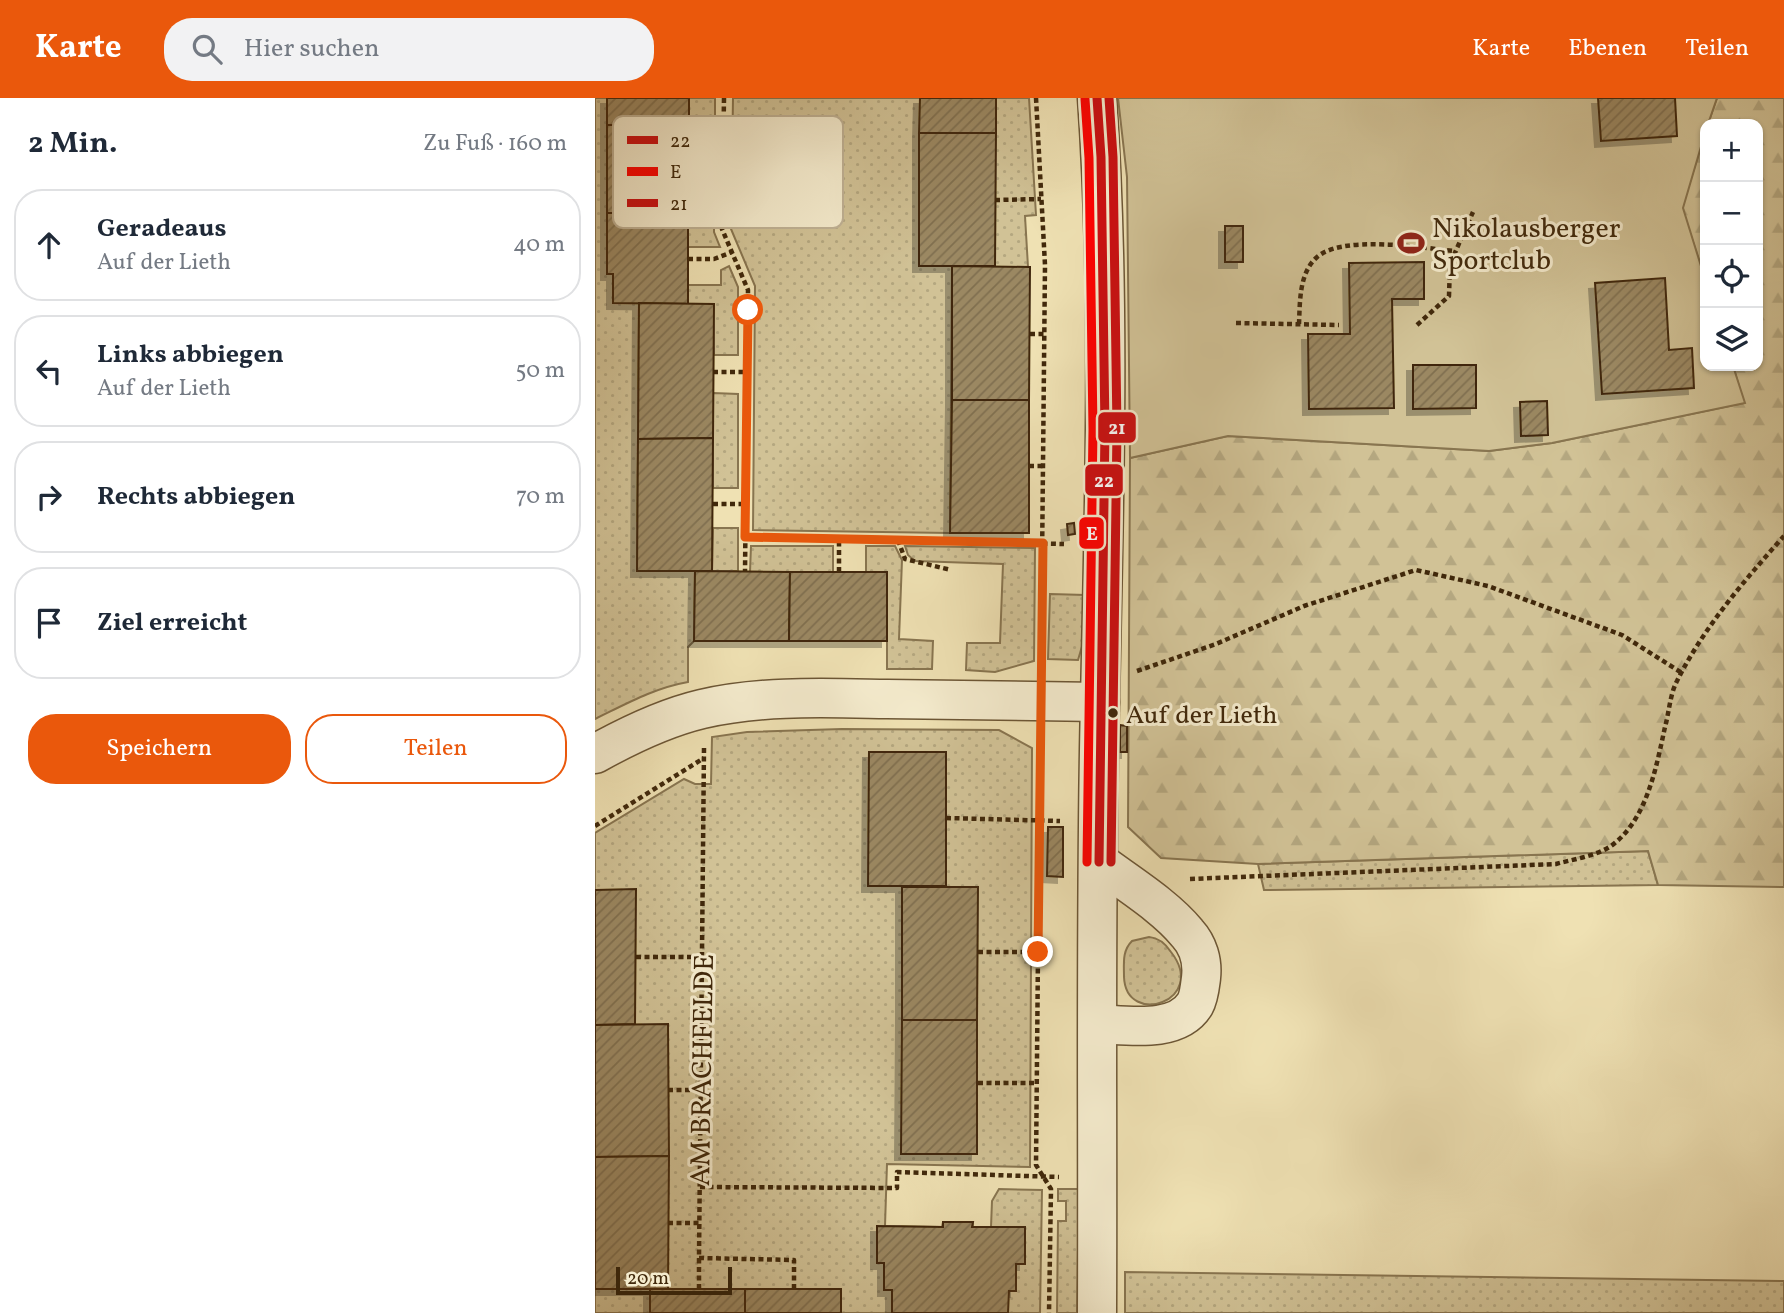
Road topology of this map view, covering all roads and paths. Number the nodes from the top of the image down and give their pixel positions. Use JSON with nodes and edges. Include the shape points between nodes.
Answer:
{"nodes":[{"id":1,"x":724,"y":98,"type":"edge"},
{"id":2,"x":1036,"y":98,"type":"edge"},
{"id":3,"x":1097,"y":98,"type":"edge"},
{"id":4,"x":724,"y":116,"type":"edge"},
{"id":5,"x":995,"y":200,"type":"dead end"},
{"id":6,"x":1041,"y":200,"type":"junction"},
{"id":7,"x":1473,"y":212,"type":"dead end"},
{"id":8,"x":722,"y":228,"type":"edge"},
{"id":9,"x":1454,"y":251,"type":"junction"},
{"id":10,"x":732,"y":252,"type":"junction"},
{"id":11,"x":688,"y":259,"type":"dead end"},
{"id":12,"x":1236,"y":323,"type":"dead end"},
{"id":13,"x":1299,"y":324,"type":"junction"},
{"id":14,"x":1339,"y":325,"type":"dead end"},
{"id":15,"x":1417,"y":325,"type":"dead end"},
{"id":16,"x":1030,"y":334,"type":"dead end"},
{"id":17,"x":1045,"y":334,"type":"junction"},
{"id":18,"x":713,"y":372,"type":"dead end"},
{"id":19,"x":747,"y":372,"type":"junction"},
{"id":20,"x":1043,"y":466,"type":"junction"},
{"id":21,"x":1029,"y":467,"type":"dead end"},
{"id":22,"x":713,"y":504,"type":"dead end"},
{"id":23,"x":745,"y":504,"type":"junction"},
{"id":24,"x":1784,"y":536,"type":"edge"},
{"id":25,"x":745,"y":537,"type":"junction"},
{"id":26,"x":839,"y":539,"type":"junction"},
{"id":27,"x":898,"y":540,"type":"junction"},
{"id":28,"x":1043,"y":543,"type":"junction"},
{"id":29,"x":1103,"y":544,"type":"junction"},
{"id":30,"x":950,"y":570,"type":"dead end"},
{"id":31,"x":745,"y":572,"type":"dead end"},
{"id":32,"x":839,"y":572,"type":"dead end"},
{"id":33,"x":1682,"y":673,"type":"junction"},
{"id":34,"x":1100,"y":693,"type":"junction"},
{"id":35,"x":1041,"y":701,"type":"junction"},
{"id":36,"x":595,"y":754,"type":"edge"},
{"id":37,"x":704,"y":758,"type":"dead end"},
{"id":38,"x":704,"y":786,"type":"dead end"},
{"id":39,"x":946,"y":818,"type":"dead end"},
{"id":40,"x":1039,"y":821,"type":"junction"},
{"id":41,"x":1099,"y":822,"type":"junction"},
{"id":42,"x":595,"y":826,"type":"edge"},
{"id":43,"x":1099,"y":862,"type":"junction"},
{"id":44,"x":1182,"y":880,"type":"dead end"},
{"id":45,"x":978,"y":952,"type":"dead end"},
{"id":46,"x":1038,"y":952,"type":"junction"},
{"id":47,"x":636,"y":957,"type":"dead end"},
{"id":48,"x":702,"y":957,"type":"junction"},
{"id":49,"x":1098,"y":1024,"type":"junction"},
{"id":50,"x":978,"y":1083,"type":"dead end"},
{"id":51,"x":1037,"y":1083,"type":"junction"},
{"id":52,"x":669,"y":1090,"type":"dead end"},
{"id":53,"x":701,"y":1090,"type":"junction"},
{"id":54,"x":1043,"y":1176,"type":"junction"},
{"id":55,"x":1098,"y":1177,"type":"junction"},
{"id":56,"x":700,"y":1188,"type":"junction"},
{"id":57,"x":668,"y":1223,"type":"dead end"},
{"id":58,"x":700,"y":1223,"type":"junction"},
{"id":59,"x":699,"y":1258,"type":"junction"},
{"id":60,"x":699,"y":1289,"type":"dead end"},
{"id":61,"x":794,"y":1289,"type":"dead end"},
{"id":62,"x":1049,"y":1313,"type":"edge"},
{"id":63,"x":1097,"y":1313,"type":"edge"}],
"edges":[{"from":1,"to":4,"type":"path"},
{"from":2,"to":6,"type":"path"},
{"from":3,"to":29,"type":"street","via":[[1105,429]]},
{"from":5,"to":6,"type":"path"},
{"from":6,"to":17,"type":"path"},
{"from":7,"to":9,"type":"path"},
{"from":8,"to":10,"type":"path"},
{"from":9,"to":13,"type":"path","via":[[1362,244],[1325,252],[1309,267],[1301,288]]},
{"from":9,"to":15,"type":"path","via":[[1449,296]]},
{"from":10,"to":11,"type":"path","via":[[713,259]]},
{"from":10,"to":19,"type":"path","via":[[748,290]]},
{"from":12,"to":13,"type":"path"},
{"from":13,"to":14,"type":"path"},
{"from":16,"to":17,"type":"path"},
{"from":17,"to":20,"type":"path"},
{"from":18,"to":19,"type":"path"},
{"from":19,"to":23,"type":"path"},
{"from":20,"to":21,"type":"path"},
{"from":20,"to":28,"type":"path"},
{"from":22,"to":23,"type":"path"},
{"from":23,"to":25,"type":"path"},
{"from":24,"to":33,"type":"path","via":[[1727,600]]},
{"from":25,"to":26,"type":"path"},
{"from":25,"to":31,"type":"path"},
{"from":26,"to":27,"type":"path"},
{"from":26,"to":32,"type":"path"},
{"from":27,"to":28,"type":"path"},
{"from":27,"to":30,"type":"path","via":[[905,559]]},
{"from":28,"to":29,"type":"path"},
{"from":28,"to":35,"type":"path"},
{"from":29,"to":34,"type":"street"},
{"from":33,"to":34,"type":"path","via":[[1622,635],[1488,586],[1416,570],[1304,606]]},
{"from":33,"to":44,"type":"path","via":[[1642,808],[1610,847],[1556,864]]},
{"from":34,"to":35,"type":"street"},
{"from":34,"to":41,"type":"street"},
{"from":35,"to":36,"type":"street","via":[[815,698],[757,702],[673,718],[629,734]]},
{"from":35,"to":40,"type":"path"},
{"from":37,"to":42,"type":"path"},
{"from":38,"to":48,"type":"path","name":"AM BRACHFELDE"},
{"from":39,"to":40,"type":"path"},
{"from":40,"to":41,"type":"path"},
{"from":40,"to":46,"type":"path"},
{"from":41,"to":43,"type":"street"},
{"from":43,"to":49,"type":"street"},
{"from":43,"to":49,"type":"street","via":[[1188,933],[1202,969],[1195,1004],[1184,1016],[1143,1026]]},
{"from":45,"to":46,"type":"path"},
{"from":46,"to":51,"type":"path"},
{"from":47,"to":48,"type":"path"},
{"from":48,"to":53,"type":"path","name":"AM BRACHFELDE"},
{"from":49,"to":55,"type":"street"},
{"from":50,"to":51,"type":"path"},
{"from":51,"to":54,"type":"path","via":[[1036,1165]]},
{"from":52,"to":53,"type":"path"},
{"from":53,"to":56,"type":"path","name":"AM BRACHFELDE"},
{"from":54,"to":55,"type":"path"},
{"from":54,"to":56,"type":"path","via":[[897,1172],[897,1188]]},
{"from":54,"to":62,"type":"path","via":[[1051,1189]]},
{"from":55,"to":63,"type":"street"},
{"from":56,"to":58,"type":"path","name":"AM BRACHFELDE"},
{"from":57,"to":58,"type":"path"},
{"from":58,"to":59,"type":"path","name":"AM BRACHFELDE"},
{"from":59,"to":60,"type":"path","name":"AM BRACHFELDE"},
{"from":59,"to":61,"type":"path","via":[[794,1259]]}]}
